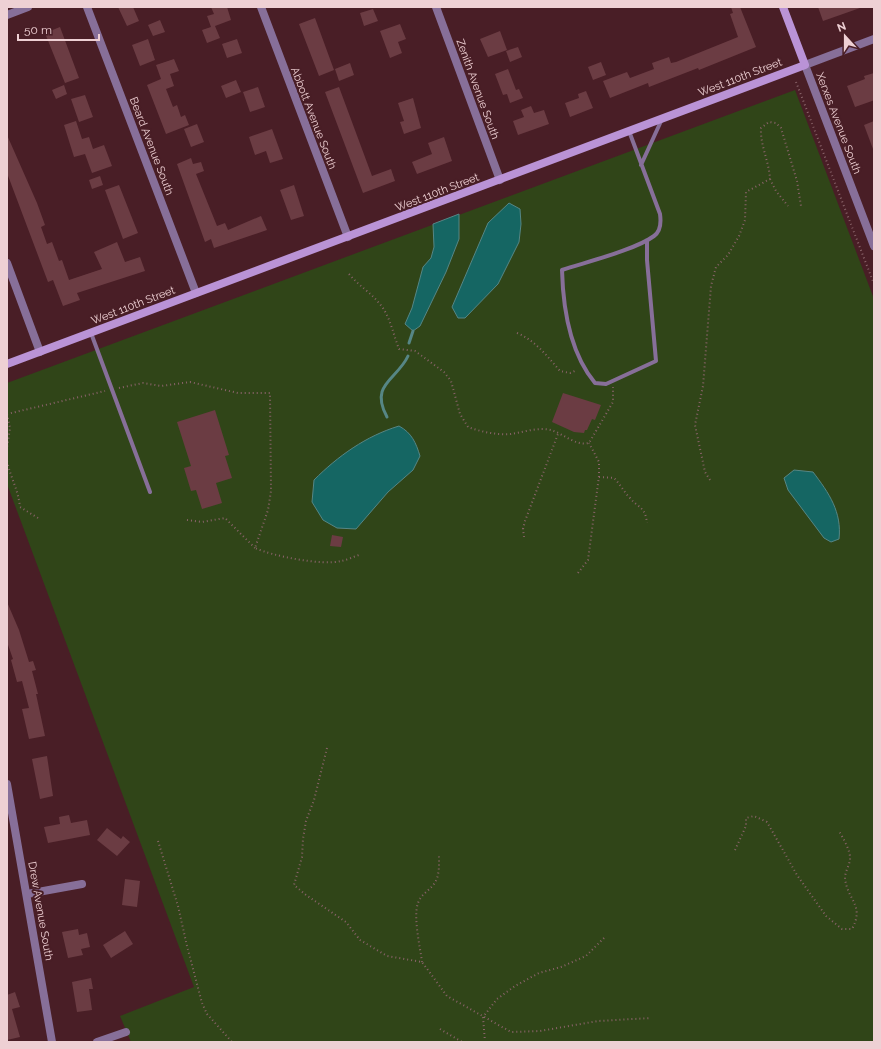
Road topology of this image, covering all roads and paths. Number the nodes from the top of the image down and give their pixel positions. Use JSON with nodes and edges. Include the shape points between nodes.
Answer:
{"nodes":[{"id":1,"x":28,"y":7,"type":"edge"},
{"id":2,"x":87,"y":7,"type":"edge"},
{"id":3,"x":261,"y":7,"type":"edge"},
{"id":4,"x":436,"y":7,"type":"edge"},
{"id":5,"x":783,"y":7,"type":"edge"},
{"id":6,"x":7,"y":15,"type":"edge"},
{"id":7,"x":874,"y":39,"type":"edge"},
{"id":8,"x":805,"y":65,"type":"junction"},
{"id":9,"x":796,"y":82,"type":"dead end"},
{"id":10,"x":662,"y":118,"type":"junction"},
{"id":11,"x":629,"y":131,"type":"junction"},
{"id":12,"x":641,"y":164,"type":"junction"},
{"id":13,"x":770,"y":179,"type":"junction"},
{"id":14,"x":500,"y":180,"type":"junction"},
{"id":15,"x":788,"y":206,"type":"dead end"},
{"id":16,"x":801,"y":206,"type":"dead end"},
{"id":17,"x":348,"y":237,"type":"junction"},
{"id":18,"x":647,"y":240,"type":"junction"},
{"id":19,"x":874,"y":246,"type":"edge"},
{"id":20,"x":7,"y":264,"type":"edge"},
{"id":21,"x":350,"y":274,"type":"dead end"},
{"id":22,"x":874,"y":284,"type":"edge"},
{"id":23,"x":196,"y":293,"type":"junction"},
{"id":24,"x":91,"y":333,"type":"junction"},
{"id":25,"x":517,"y":333,"type":"dead end"},
{"id":26,"x":40,"y":352,"type":"junction"},
{"id":27,"x":7,"y":364,"type":"edge"},
{"id":28,"x":585,"y":368,"type":"junction"},
{"id":29,"x":611,"y":382,"type":"junction"},
{"id":30,"x":112,"y":390,"type":"junction"},
{"id":31,"x":7,"y":414,"type":"edge"},
{"id":32,"x":558,"y":434,"type":"junction"},
{"id":33,"x":589,"y":443,"type":"junction"},
{"id":34,"x":7,"y":448,"type":"edge"},
{"id":35,"x":7,"y":461,"type":"edge"},
{"id":36,"x":599,"y":476,"type":"junction"},
{"id":37,"x":710,"y":480,"type":"dead end"},
{"id":38,"x":150,"y":492,"type":"dead end"},
{"id":39,"x":38,"y":518,"type":"dead end"},
{"id":40,"x":187,"y":520,"type":"dead end"},
{"id":41,"x":647,"y":523,"type":"dead end"},
{"id":42,"x":524,"y":537,"type":"dead end"},
{"id":43,"x":255,"y":548,"type":"junction"},
{"id":44,"x":359,"y":555,"type":"dead end"},
{"id":45,"x":578,"y":573,"type":"dead end"},
{"id":46,"x":327,"y":748,"type":"dead end"},
{"id":47,"x":7,"y":784,"type":"edge"},
{"id":48,"x":839,"y":830,"type":"dead end"},
{"id":49,"x":158,"y":841,"type":"dead end"},
{"id":50,"x":735,"y":850,"type":"dead end"},
{"id":51,"x":440,"y":854,"type":"dead end"},
{"id":52,"x":82,"y":884,"type":"dead end"},
{"id":53,"x":27,"y":894,"type":"junction"},
{"id":54,"x":606,"y":936,"type":"dead end"},
{"id":55,"x":422,"y":962,"type":"junction"},
{"id":56,"x":483,"y":1017,"type":"junction"},
{"id":57,"x":651,"y":1018,"type":"dead end"},
{"id":58,"x":440,"y":1029,"type":"dead end"},
{"id":59,"x":126,"y":1032,"type":"dead end"},
{"id":60,"x":52,"y":1042,"type":"edge"},
{"id":61,"x":97,"y":1042,"type":"edge"},
{"id":62,"x":232,"y":1042,"type":"edge"},
{"id":63,"x":462,"y":1042,"type":"edge"},
{"id":64,"x":485,"y":1042,"type":"edge"}],
"edges":[{"from":1,"to":6,"type":"street"},
{"from":2,"to":23,"type":"street","name":"Beard Avenue South"},
{"from":3,"to":17,"type":"street","name":"Abbott Avenue South"},
{"from":4,"to":14,"type":"street","name":"Zenith Avenue South"},
{"from":5,"to":8,"type":"street","name":"Xerxes Avenue South"},
{"from":7,"to":8,"type":"street","name":"West 110th Street"},
{"from":8,"to":10,"type":"street","name":"West 110th Street"},
{"from":8,"to":19,"type":"street","name":"Xerxes Avenue South"},
{"from":9,"to":22,"type":"path"},
{"from":10,"to":11,"type":"street","name":"West 110th Street"},
{"from":10,"to":12,"type":"lane"},
{"from":11,"to":12,"type":"lane"},
{"from":11,"to":14,"type":"street","name":"West 110th Street"},
{"from":12,"to":18,"type":"lane","via":[[660,214],[661,224],[655,236]]},
{"from":13,"to":15,"type":"path"},
{"from":13,"to":16,"type":"path","via":[[761,139],[761,128],[769,122],[776,123],[781,128],[797,181]]},
{"from":13,"to":37,"type":"path","via":[[746,192],[745,220],[739,236],[728,255],[716,267],[710,286],[702,386],[695,425],[705,472]]},
{"from":14,"to":17,"type":"street","name":"West 110th Street"},
{"from":17,"to":23,"type":"street","name":"West 110th Street"},
{"from":18,"to":28,"type":"lane","via":[[562,270],[563,302],[573,339]]},
{"from":18,"to":29,"type":"lane","via":[[646,260],[656,361]]},
{"from":20,"to":26,"type":"street"},
{"from":21,"to":32,"type":"path","via":[[360,288],[379,303],[399,349],[415,351],[444,372],[451,381],[460,414],[468,427],[498,434],[538,429],[552,430]]},
{"from":23,"to":24,"type":"street","name":"West 110th Street"},
{"from":24,"to":26,"type":"street","name":"West 110th Street"},
{"from":24,"to":30,"type":"lane"},
{"from":25,"to":28,"type":"path","via":[[529,338],[560,371],[570,373]]},
{"from":26,"to":27,"type":"street","name":"West 110th Street"},
{"from":28,"to":29,"type":"lane","via":[[595,383]]},
{"from":29,"to":33,"type":"path","via":[[614,402]]},
{"from":30,"to":31,"type":"path"},
{"from":30,"to":38,"type":"lane"},
{"from":30,"to":43,"type":"path","via":[[143,383],[161,386],[190,382],[238,393],[270,393],[271,491],[268,510]]},
{"from":31,"to":34,"type":"path","via":[[10,428]]},
{"from":32,"to":33,"type":"path","via":[[583,444]]},
{"from":32,"to":42,"type":"path","via":[[525,521]]},
{"from":33,"to":36,"type":"path","via":[[599,462]]},
{"from":35,"to":39,"type":"path","via":[[19,493],[20,507]]},
{"from":36,"to":41,"type":"path","via":[[614,478],[630,499],[642,508]]},
{"from":36,"to":45,"type":"path","via":[[588,560]]},
{"from":40,"to":43,"type":"path","via":[[202,522],[225,518]]},
{"from":43,"to":44,"type":"path","via":[[288,558],[323,562],[340,562]]},
{"from":46,"to":55,"type":"path","via":[[306,821],[302,857],[294,885],[346,922],[360,940],[387,956]]},
{"from":47,"to":53,"type":"street","name":"Drew Avenue South"},
{"from":48,"to":50,"type":"path","via":[[850,859],[845,877],[858,918],[852,929],[842,929],[826,916],[797,875],[767,822],[754,816],[746,818],[746,826]]},
{"from":49,"to":62,"type":"path","via":[[178,906],[202,1003],[207,1014]]},
{"from":51,"to":55,"type":"path","via":[[439,872],[435,883],[420,897],[417,905]]},
{"from":52,"to":53,"type":"street"},
{"from":53,"to":60,"type":"street","name":"Drew Avenue South"},
{"from":54,"to":56,"type":"path","via":[[586,956],[539,973],[515,986],[497,999]]},
{"from":55,"to":56,"type":"path","via":[[447,996]]},
{"from":56,"to":57,"type":"path","via":[[511,1032],[540,1031],[598,1021]]},
{"from":56,"to":64,"type":"path"},
{"from":58,"to":63,"type":"path"},
{"from":59,"to":61,"type":"street"}]}
